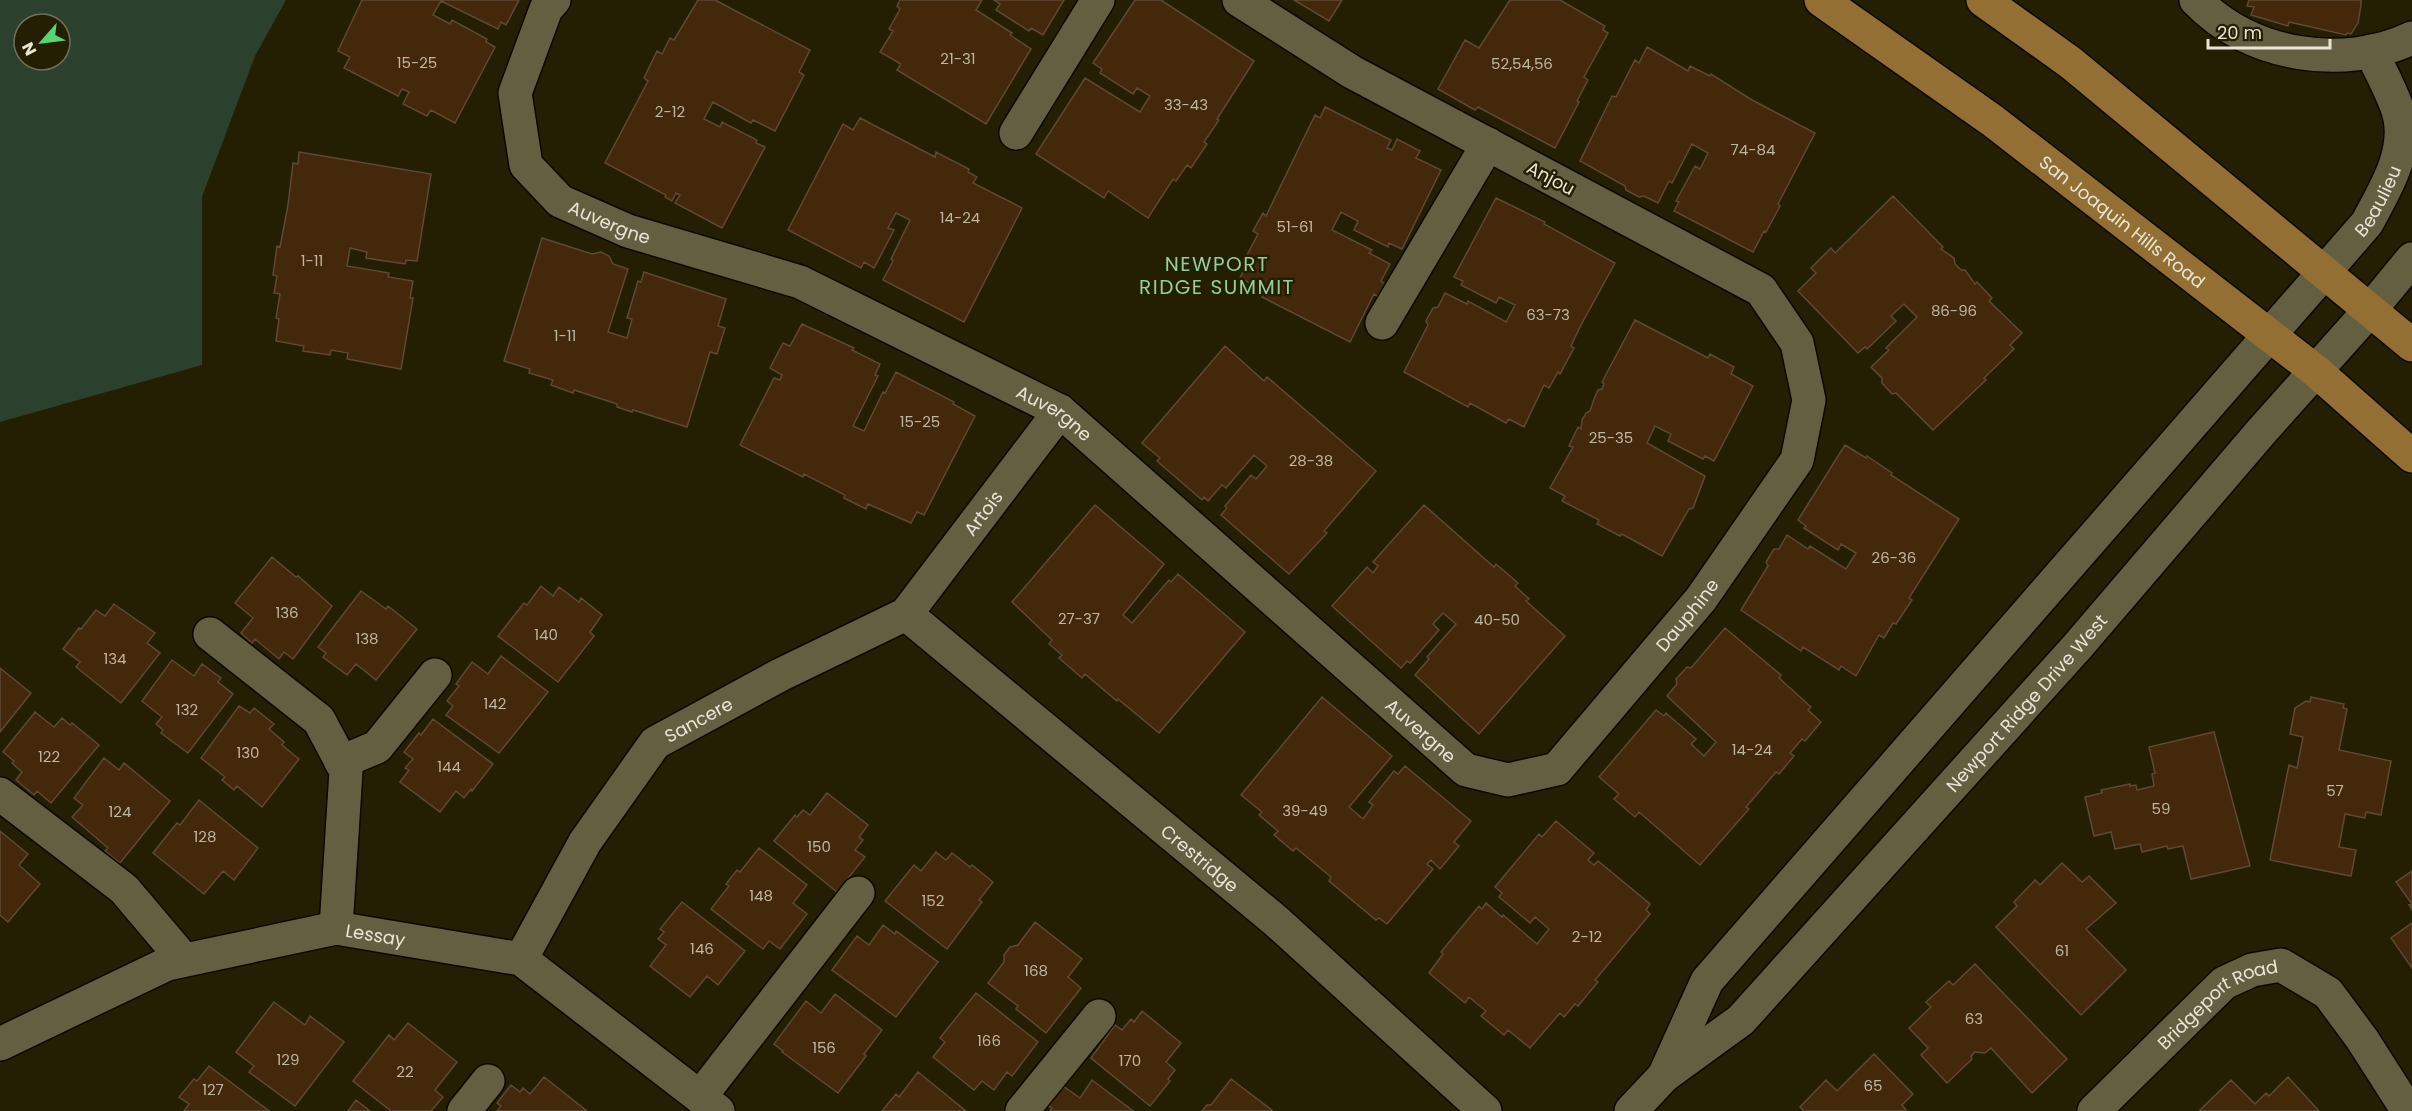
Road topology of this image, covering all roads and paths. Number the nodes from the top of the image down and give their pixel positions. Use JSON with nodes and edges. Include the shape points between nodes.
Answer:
{"nodes":[{"id":1,"x":554,"y":0,"type":"edge"},
{"id":2,"x":1098,"y":0,"type":"edge"},
{"id":3,"x":1239,"y":0,"type":"edge"},
{"id":4,"x":1821,"y":0,"type":"edge"},
{"id":5,"x":1983,"y":0,"type":"edge"},
{"id":6,"x":2196,"y":0,"type":"edge"},
{"id":7,"x":2411,"y":41,"type":"edge"},
{"id":8,"x":2371,"y":51,"type":"junction"},
{"id":9,"x":1016,"y":133,"type":"dead end"},
{"id":10,"x":1488,"y":144,"type":"junction"},
{"id":11,"x":2412,"y":259,"type":"edge"},
{"id":12,"x":2324,"y":272,"type":"junction"},
{"id":13,"x":2370,"y":310,"type":"junction"},
{"id":14,"x":1382,"y":324,"type":"dead end"},
{"id":15,"x":2270,"y":335,"type":"junction"},
{"id":16,"x":2412,"y":345,"type":"edge"},
{"id":17,"x":2317,"y":372,"type":"junction"},
{"id":18,"x":1809,"y":400,"type":"joint"},
{"id":19,"x":1060,"y":411,"type":"junction"},
{"id":20,"x":2412,"y":456,"type":"edge"},
{"id":21,"x":906,"y":615,"type":"junction"},
{"id":22,"x":210,"y":634,"type":"dead end"},
{"id":23,"x":435,"y":675,"type":"dead end"},
{"id":24,"x":341,"y":762,"type":"junction"},
{"id":25,"x":1508,"y":780,"type":"joint"},
{"id":26,"x":0,"y":794,"type":"edge"},
{"id":27,"x":858,"y":893,"type":"dead end"},
{"id":28,"x":336,"y":928,"type":"junction"},
{"id":29,"x":521,"y":959,"type":"junction"},
{"id":30,"x":184,"y":960,"type":"junction"},
{"id":31,"x":1098,"y":1016,"type":"dead end"},
{"id":32,"x":0,"y":1044,"type":"edge"},
{"id":33,"x":1664,"y":1076,"type":"junction"},
{"id":34,"x":488,"y":1081,"type":"dead end"},
{"id":35,"x":709,"y":1104,"type":"edge"},
{"id":36,"x":464,"y":1111,"type":"edge"},
{"id":37,"x":1022,"y":1111,"type":"edge"},
{"id":38,"x":1485,"y":1111,"type":"edge"},
{"id":39,"x":1631,"y":1111,"type":"edge"},
{"id":40,"x":2094,"y":1111,"type":"edge"},
{"id":41,"x":2408,"y":1111,"type":"edge"}],
"edges":[{"from":1,"to":19,"type":"street","name":"Auvergne","via":[[546,9],[515,93],[526,165],[560,201],[628,231],[800,282]]},
{"from":2,"to":9,"type":"street"},
{"from":3,"to":10,"type":"street","name":"Anjou","via":[[1352,72]]},
{"from":4,"to":15,"type":"main road","name":"San Joaquin Hills Road","via":[[1993,121]]},
{"from":5,"to":12,"type":"main road","via":[[2071,63]]},
{"from":6,"to":8,"type":"street","via":[[2235,31],[2272,47],[2311,55]]},
{"from":7,"to":8,"type":"street"},
{"from":8,"to":12,"type":"street","name":"Beaulieu","via":[[2399,115],[2400,142],[2394,167],[2367,223]]},
{"from":10,"to":14,"type":"street"},
{"from":10,"to":18,"type":"street","name":"Anjou","via":[[1761,290],[1797,344]]},
{"from":11,"to":13,"type":"street"},
{"from":12,"to":13,"type":"main road"},
{"from":12,"to":15,"type":"street","name":"Newport Ridge Drive West"},
{"from":13,"to":16,"type":"main road"},
{"from":13,"to":17,"type":"street","name":"Newport Ridge Drive West"},
{"from":15,"to":17,"type":"main road","name":"San Joaquin Hills Road"},
{"from":15,"to":33,"type":"street","name":"Newport Ridge Drive West","via":[[1707,981]]},
{"from":17,"to":20,"type":"main road","name":"San Joaquin Hills Road"},
{"from":17,"to":33,"type":"street","name":"Newport Ridge Drive West","via":[[2077,647],[1741,1020]]},
{"from":18,"to":25,"type":"street","name":"Dauphine","via":[[1797,460],[1701,598],[1557,769]]},
{"from":19,"to":21,"type":"street","name":"Artois"},
{"from":19,"to":25,"type":"street","name":"Auvergne","via":[[1467,770]]},
{"from":21,"to":29,"type":"street","name":"Sancere","via":[[780,675],[656,744],[585,842]]},
{"from":21,"to":38,"type":"street","name":"Crestridge","via":[[1276,921]]},
{"from":22,"to":24,"type":"street","via":[[319,720]]},
{"from":23,"to":24,"type":"street","via":[[377,747]]},
{"from":24,"to":28,"type":"street","via":[[346,771]]},
{"from":26,"to":30,"type":"street","via":[[124,889]]},
{"from":27,"to":35,"type":"street"},
{"from":28,"to":29,"type":"street","name":"Lessay"},
{"from":28,"to":30,"type":"street","name":"Lessay"},
{"from":29,"to":35,"type":"street","name":"Lessay"},
{"from":30,"to":32,"type":"street","name":"Lessay","via":[[167,964]]},
{"from":31,"to":37,"type":"street"},
{"from":33,"to":39,"type":"street","name":"Newport Ridge Drive West"},
{"from":34,"to":36,"type":"street"},
{"from":40,"to":41,"type":"street","name":"Bridgeport Road","via":[[2224,983],[2252,970],[2281,965],[2328,993]]}]}
